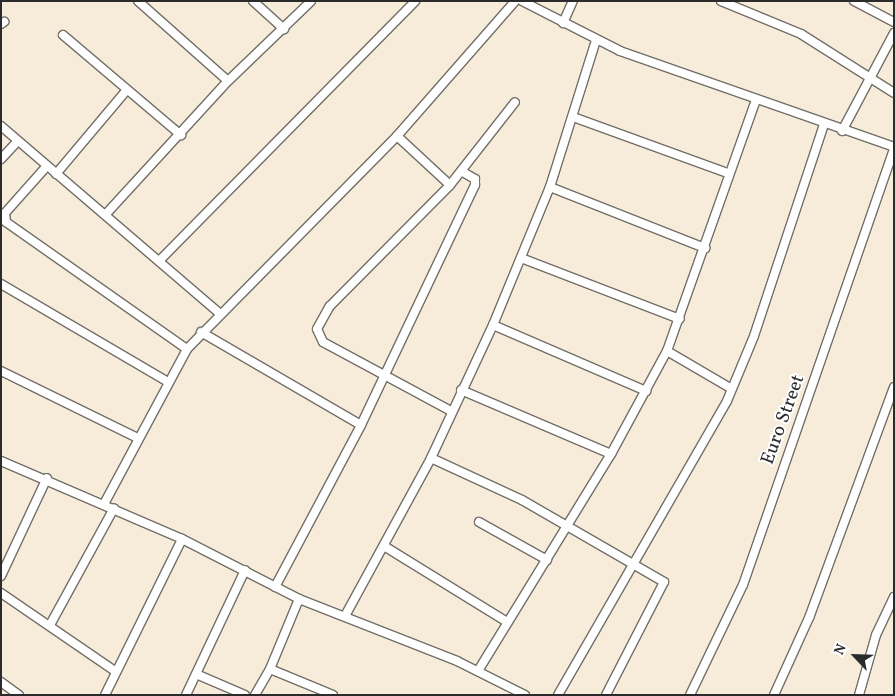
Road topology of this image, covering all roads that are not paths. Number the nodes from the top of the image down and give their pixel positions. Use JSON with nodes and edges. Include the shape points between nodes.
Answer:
{"nodes":[{"id":1,"x":138,"y":1,"type":"edge"},
{"id":2,"x":252,"y":1,"type":"edge"},
{"id":3,"x":311,"y":1,"type":"edge"},
{"id":4,"x":415,"y":1,"type":"edge"},
{"id":5,"x":515,"y":1,"type":"edge"},
{"id":6,"x":522,"y":1,"type":"edge"},
{"id":7,"x":573,"y":1,"type":"edge"},
{"id":8,"x":720,"y":1,"type":"edge"},
{"id":9,"x":854,"y":1,"type":"edge"},
{"id":10,"x":894,"y":22,"type":"edge"},
{"id":11,"x":563,"y":23,"type":"junction"},
{"id":12,"x":284,"y":29,"type":"junction"},
{"id":13,"x":894,"y":33,"type":"edge"},
{"id":14,"x":63,"y":35,"type":"dead end"},
{"id":15,"x":596,"y":40,"type":"junction"},
{"id":16,"x":228,"y":81,"type":"junction"},
{"id":17,"x":871,"y":81,"type":"junction"},
{"id":18,"x":126,"y":91,"type":"junction"},
{"id":19,"x":894,"y":93,"type":"edge"},
{"id":20,"x":756,"y":99,"type":"junction"},
{"id":21,"x":515,"y":102,"type":"dead end"},
{"id":22,"x":573,"y":117,"type":"junction"},
{"id":23,"x":824,"y":124,"type":"junction"},
{"id":24,"x":1,"y":126,"type":"edge"},
{"id":25,"x":842,"y":130,"type":"junction"},
{"id":26,"x":181,"y":135,"type":"junction"},
{"id":27,"x":397,"y":136,"type":"junction"},
{"id":28,"x":17,"y":142,"type":"junction"},
{"id":29,"x":894,"y":148,"type":"edge"},
{"id":30,"x":1,"y":159,"type":"edge"},
{"id":31,"x":46,"y":167,"type":"junction"},
{"id":32,"x":461,"y":171,"type":"junction"},
{"id":33,"x":728,"y":173,"type":"junction"},
{"id":34,"x":56,"y":174,"type":"junction"},
{"id":35,"x":450,"y":185,"type":"junction"},
{"id":36,"x":550,"y":188,"type":"junction"},
{"id":37,"x":106,"y":214,"type":"junction"},
{"id":38,"x":705,"y":248,"type":"junction"},
{"id":39,"x":521,"y":258,"type":"junction"},
{"id":40,"x":161,"y":259,"type":"junction"},
{"id":41,"x":1,"y":284,"type":"edge"},
{"id":42,"x":219,"y":313,"type":"junction"},
{"id":43,"x":680,"y":319,"type":"junction"},
{"id":44,"x":493,"y":325,"type":"junction"},
{"id":45,"x":201,"y":332,"type":"junction"},
{"id":46,"x":187,"y":349,"type":"junction"},
{"id":47,"x":667,"y":351,"type":"junction"},
{"id":48,"x":1,"y":371,"type":"edge"},
{"id":49,"x":384,"y":376,"type":"junction"},
{"id":50,"x":168,"y":382,"type":"junction"},
{"id":51,"x":894,"y":387,"type":"edge"},
{"id":52,"x":732,"y":389,"type":"junction"},
{"id":53,"x":461,"y":390,"type":"junction"},
{"id":54,"x":646,"y":391,"type":"junction"},
{"id":55,"x":450,"y":410,"type":"junction"},
{"id":56,"x":361,"y":425,"type":"junction"},
{"id":57,"x":138,"y":438,"type":"junction"},
{"id":58,"x":611,"y":454,"type":"junction"},
{"id":59,"x":431,"y":458,"type":"junction"},
{"id":60,"x":1,"y":461,"type":"edge"},
{"id":61,"x":47,"y":478,"type":"junction"},
{"id":62,"x":104,"y":504,"type":"junction"},
{"id":63,"x":114,"y":508,"type":"junction"},
{"id":64,"x":479,"y":522,"type":"dead end"},
{"id":65,"x":567,"y":525,"type":"junction"},
{"id":66,"x":182,"y":539,"type":"junction"},
{"id":67,"x":384,"y":546,"type":"junction"},
{"id":68,"x":547,"y":560,"type":"junction"},
{"id":69,"x":636,"y":563,"type":"junction"},
{"id":70,"x":245,"y":570,"type":"junction"},
{"id":71,"x":1,"y":576,"type":"edge"},
{"id":72,"x":274,"y":587,"type":"junction"},
{"id":73,"x":1,"y":593,"type":"edge"},
{"id":74,"x":894,"y":597,"type":"edge"},
{"id":75,"x":299,"y":599,"type":"junction"},
{"id":76,"x":346,"y":616,"type":"junction"},
{"id":77,"x":507,"y":622,"type":"junction"},
{"id":78,"x":50,"y":625,"type":"junction"},
{"id":79,"x":270,"y":668,"type":"junction"},
{"id":80,"x":115,"y":671,"type":"junction"},
{"id":81,"x":478,"y":671,"type":"junction"},
{"id":82,"x":196,"y":674,"type":"junction"},
{"id":83,"x":1,"y":682,"type":"edge"},
{"id":84,"x":860,"y":694,"type":"edge"},
{"id":85,"x":19,"y":695,"type":"edge"},
{"id":86,"x":105,"y":695,"type":"edge"},
{"id":87,"x":186,"y":695,"type":"edge"},
{"id":88,"x":245,"y":695,"type":"edge"},
{"id":89,"x":255,"y":695,"type":"edge"},
{"id":90,"x":334,"y":695,"type":"edge"},
{"id":91,"x":525,"y":695,"type":"edge"},
{"id":92,"x":558,"y":695,"type":"edge"},
{"id":93,"x":606,"y":695,"type":"edge"},
{"id":94,"x":690,"y":695,"type":"edge"},
{"id":95,"x":774,"y":695,"type":"edge"}],
"edges":[{"from":1,"to":16,"type":"street"},
{"from":2,"to":12,"type":"street"},
{"from":3,"to":12,"type":"street"},
{"from":4,"to":40,"type":"street"},
{"from":5,"to":27,"type":"street"},
{"from":6,"to":11,"type":"street"},
{"from":7,"to":11,"type":"street"},
{"from":8,"to":17,"type":"street","via":[[801,34]]},
{"from":9,"to":10,"type":"street"},
{"from":11,"to":15,"type":"street"},
{"from":12,"to":16,"type":"street"},
{"from":13,"to":17,"type":"street"},
{"from":14,"to":18,"type":"street"},
{"from":15,"to":20,"type":"street"},
{"from":15,"to":22,"type":"street"},
{"from":16,"to":26,"type":"street"},
{"from":17,"to":19,"type":"street"},
{"from":17,"to":25,"type":"street"},
{"from":18,"to":26,"type":"street"},
{"from":18,"to":34,"type":"street"},
{"from":20,"to":23,"type":"street"},
{"from":20,"to":33,"type":"street"},
{"from":21,"to":32,"type":"street"},
{"from":22,"to":33,"type":"street"},
{"from":22,"to":36,"type":"street"},
{"from":23,"to":25,"type":"street"},
{"from":23,"to":52,"type":"street","via":[[754,336]]},
{"from":24,"to":28,"type":"street"},
{"from":25,"to":29,"type":"street"},
{"from":26,"to":37,"type":"street"},
{"from":27,"to":35,"type":"street"},
{"from":27,"to":42,"type":"street"},
{"from":28,"to":30,"type":"street"},
{"from":28,"to":31,"type":"street"},
{"from":29,"to":94,"type":"street","name":"Euro Street","via":[[743,584]]},
{"from":31,"to":34,"type":"street"},
{"from":31,"to":46,"type":"street","via":[[5,213],[6,222]]},
{"from":32,"to":35,"type":"street"},
{"from":32,"to":49,"type":"street","via":[[476,183]]},
{"from":33,"to":38,"type":"street"},
{"from":34,"to":37,"type":"street"},
{"from":35,"to":49,"type":"street","via":[[330,306],[317,329],[323,342]]},
{"from":36,"to":38,"type":"street"},
{"from":36,"to":39,"type":"street"},
{"from":37,"to":40,"type":"street"},
{"from":38,"to":43,"type":"street"},
{"from":39,"to":43,"type":"street"},
{"from":39,"to":44,"type":"street"},
{"from":40,"to":42,"type":"street"},
{"from":41,"to":50,"type":"street"},
{"from":42,"to":45,"type":"street"},
{"from":43,"to":47,"type":"street"},
{"from":44,"to":53,"type":"street"},
{"from":44,"to":54,"type":"street"},
{"from":45,"to":46,"type":"street"},
{"from":45,"to":56,"type":"street"},
{"from":46,"to":50,"type":"street"},
{"from":47,"to":52,"type":"street"},
{"from":47,"to":54,"type":"street"},
{"from":48,"to":57,"type":"street"},
{"from":49,"to":55,"type":"street"},
{"from":49,"to":56,"type":"street"},
{"from":50,"to":57,"type":"street"},
{"from":51,"to":95,"type":"street","via":[[809,618]]},
{"from":52,"to":69,"type":"street"},
{"from":53,"to":55,"type":"street"},
{"from":53,"to":58,"type":"street"},
{"from":54,"to":58,"type":"street"},
{"from":55,"to":59,"type":"street"},
{"from":56,"to":72,"type":"street"},
{"from":57,"to":62,"type":"street"},
{"from":58,"to":65,"type":"street"},
{"from":59,"to":65,"type":"street","via":[[489,482]]},
{"from":59,"to":67,"type":"street"},
{"from":60,"to":61,"type":"street"},
{"from":61,"to":62,"type":"street"},
{"from":61,"to":71,"type":"street"},
{"from":62,"to":63,"type":"street"},
{"from":63,"to":66,"type":"street"},
{"from":63,"to":78,"type":"street"},
{"from":64,"to":68,"type":"street"},
{"from":65,"to":68,"type":"street"},
{"from":65,"to":69,"type":"street"},
{"from":66,"to":70,"type":"street"},
{"from":66,"to":80,"type":"street"},
{"from":67,"to":76,"type":"street"},
{"from":67,"to":77,"type":"street"},
{"from":68,"to":77,"type":"street"},
{"from":69,"to":92,"type":"street"},
{"from":69,"to":93,"type":"street","via":[[660,577],[664,588]]},
{"from":70,"to":72,"type":"street"},
{"from":70,"to":82,"type":"street"},
{"from":72,"to":75,"type":"street"},
{"from":73,"to":78,"type":"street"},
{"from":74,"to":84,"type":"street","via":[[876,635]]},
{"from":75,"to":76,"type":"street"},
{"from":75,"to":79,"type":"street"},
{"from":76,"to":81,"type":"street"},
{"from":77,"to":81,"type":"street"},
{"from":78,"to":80,"type":"street"},
{"from":79,"to":89,"type":"street"},
{"from":79,"to":90,"type":"street"},
{"from":80,"to":86,"type":"street"},
{"from":81,"to":91,"type":"street"},
{"from":82,"to":87,"type":"street"},
{"from":82,"to":88,"type":"street"},
{"from":83,"to":85,"type":"street"}]}
